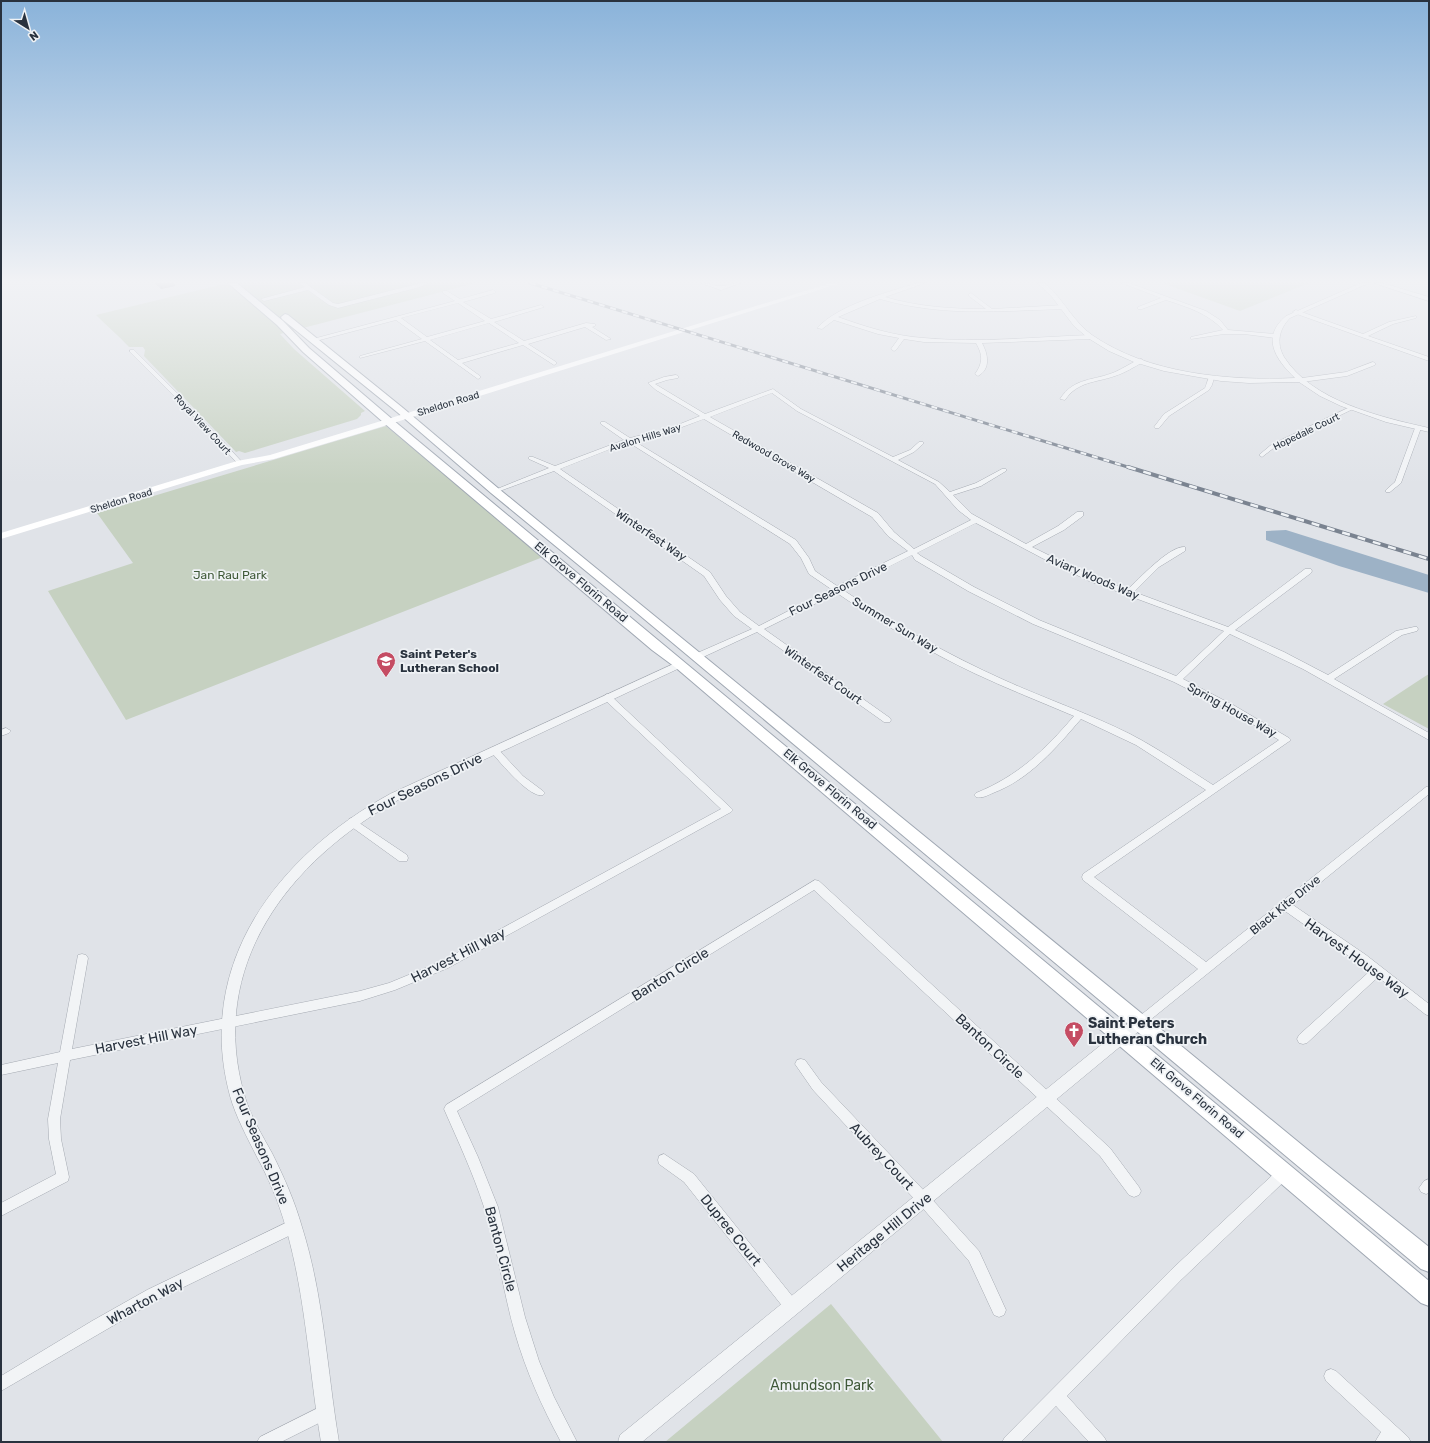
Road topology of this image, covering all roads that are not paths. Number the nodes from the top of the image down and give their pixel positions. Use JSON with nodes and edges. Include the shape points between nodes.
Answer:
{"nodes":[{"id":1,"x":306,"y":350,"type":"edge"},
{"id":2,"x":325,"y":350,"type":"edge"},
{"id":3,"x":386,"y":350,"type":"edge"},
{"id":4,"x":442,"y":350,"type":"edge"},
{"id":5,"x":499,"y":350,"type":"edge"},
{"id":6,"x":535,"y":350,"type":"edge"},
{"id":7,"x":596,"y":350,"type":"edge"},
{"id":8,"x":617,"y":350,"type":"edge"},
{"id":9,"x":983,"y":350,"type":"edge"},
{"id":10,"x":1115,"y":350,"type":"edge"},
{"id":11,"x":1277,"y":350,"type":"edge"},
{"id":12,"x":1404,"y":350,"type":"edge"},
{"id":13,"x":132,"y":352,"type":"dead end"},
{"id":14,"x":577,"y":356,"type":"junction"},
{"id":15,"x":362,"y":357,"type":"dead end"},
{"id":16,"x":1429,"y":359,"type":"edge"},
{"id":17,"x":1141,"y":361,"type":"junction"},
{"id":18,"x":458,"y":362,"type":"junction"},
{"id":19,"x":554,"y":363,"type":"junction"},
{"id":20,"x":1373,"y":364,"type":"dead end"},
{"id":21,"x":978,"y":374,"type":"dead end"},
{"id":22,"x":478,"y":377,"type":"dead end"},
{"id":23,"x":530,"y":377,"type":"junction"},
{"id":24,"x":676,"y":377,"type":"dead end"},
{"id":25,"x":1211,"y":378,"type":"junction"},
{"id":26,"x":1302,"y":380,"type":"junction"},
{"id":27,"x":773,"y":391,"type":"joint"},
{"id":28,"x":1063,"y":399,"type":"dead end"},
{"id":29,"x":1352,"y":408,"type":"junction"},
{"id":30,"x":403,"y":413,"type":"junction"},
{"id":31,"x":705,"y":417,"type":"junction"},
{"id":32,"x":386,"y":418,"type":"junction"},
{"id":33,"x":603,"y":423,"type":"dead end"},
{"id":34,"x":1157,"y":427,"type":"dead end"},
{"id":35,"x":1418,"y":428,"type":"junction"},
{"id":36,"x":1429,"y":430,"type":"edge"},
{"id":37,"x":629,"y":440,"type":"junction"},
{"id":38,"x":921,"y":443,"type":"dead end"},
{"id":39,"x":1262,"y":455,"type":"dead end"},
{"id":40,"x":531,"y":458,"type":"dead end"},
{"id":41,"x":893,"y":460,"type":"junction"},
{"id":42,"x":240,"y":463,"type":"junction"},
{"id":43,"x":555,"y":468,"type":"junction"},
{"id":44,"x":1004,"y":470,"type":"dead end"},
{"id":45,"x":495,"y":491,"type":"junction"},
{"id":46,"x":1388,"y":491,"type":"dead end"},
{"id":47,"x":950,"y":494,"type":"junction"},
{"id":48,"x":1080,"y":514,"type":"dead end"},
{"id":49,"x":977,"y":520,"type":"junction"},
{"id":50,"x":1,"y":536,"type":"edge"},
{"id":51,"x":1026,"y":547,"type":"junction"},
{"id":52,"x":1182,"y":549,"type":"dead end"},
{"id":53,"x":913,"y":552,"type":"junction"},
{"id":54,"x":1308,"y":571,"type":"dead end"},
{"id":55,"x":837,"y":590,"type":"junction"},
{"id":56,"x":1128,"y":593,"type":"junction"},
{"id":57,"x":758,"y":629,"type":"junction"},
{"id":58,"x":1414,"y":629,"type":"dead end"},
{"id":59,"x":1229,"y":630,"type":"junction"},
{"id":60,"x":657,"y":647,"type":"junction"},
{"id":61,"x":698,"y":656,"type":"junction"},
{"id":62,"x":680,"y":664,"type":"junction"},
{"id":63,"x":1328,"y":679,"type":"junction"},
{"id":64,"x":1177,"y":680,"type":"junction"},
{"id":65,"x":607,"y":697,"type":"junction"},
{"id":66,"x":1079,"y":715,"type":"junction"},
{"id":67,"x":887,"y":720,"type":"dead end"},
{"id":68,"x":779,"y":723,"type":"junction"},
{"id":69,"x":1429,"y":737,"type":"edge"},
{"id":70,"x":494,"y":750,"type":"junction"},
{"id":71,"x":1429,"y":789,"type":"edge"},
{"id":72,"x":1213,"y":790,"type":"junction"},
{"id":73,"x":540,"y":793,"type":"dead end"},
{"id":74,"x":979,"y":795,"type":"dead end"},
{"id":75,"x":352,"y":822,"type":"junction"},
{"id":76,"x":403,"y":858,"type":"dead end"},
{"id":77,"x":1285,"y":905,"type":"junction"},
{"id":78,"x":82,"y":958,"type":"dead end"},
{"id":79,"x":1207,"y":969,"type":"junction"},
{"id":80,"x":1378,"y":970,"type":"junction"},
{"id":81,"x":1429,"y":1010,"type":"edge"},
{"id":82,"x":1140,"y":1022,"type":"junction"},
{"id":83,"x":228,"y":1023,"type":"junction"},
{"id":84,"x":1122,"y":1035,"type":"junction"},
{"id":85,"x":1303,"y":1039,"type":"dead end"},
{"id":86,"x":64,"y":1056,"type":"junction"},
{"id":87,"x":801,"y":1064,"type":"dead end"},
{"id":88,"x":1,"y":1070,"type":"edge"},
{"id":89,"x":1047,"y":1098,"type":"junction"},
{"id":90,"x":664,"y":1160,"type":"dead end"},
{"id":91,"x":1284,"y":1172,"type":"junction"},
{"id":92,"x":1134,"y":1191,"type":"dead end"},
{"id":93,"x":924,"y":1200,"type":"junction"},
{"id":94,"x":1,"y":1210,"type":"edge"},
{"id":95,"x":294,"y":1226,"type":"junction"},
{"id":96,"x":1429,"y":1261,"type":"edge"},
{"id":97,"x":1429,"y":1295,"type":"edge"},
{"id":98,"x":792,"y":1307,"type":"junction"},
{"id":99,"x":999,"y":1310,"type":"dead end"},
{"id":100,"x":1331,"y":1376,"type":"dead end"},
{"id":101,"x":1,"y":1384,"type":"edge"},
{"id":102,"x":1057,"y":1396,"type":"junction"},
{"id":103,"x":324,"y":1413,"type":"junction"},
{"id":104,"x":1392,"y":1439,"type":"edge"},
{"id":105,"x":265,"y":1442,"type":"edge"},
{"id":106,"x":330,"y":1442,"type":"edge"},
{"id":107,"x":569,"y":1442,"type":"edge"},
{"id":108,"x":627,"y":1442,"type":"edge"},
{"id":109,"x":1010,"y":1442,"type":"edge"},
{"id":110,"x":1100,"y":1442,"type":"edge"}],
"edges":[{"from":1,"to":32,"type":"main road","name":"Elk Grove Florin Road"},
{"from":2,"to":30,"type":"main road","name":"Elk Grove Florin Road"},
{"from":3,"to":15,"type":"street"},
{"from":4,"to":18,"type":"street"},
{"from":5,"to":18,"type":"street"},
{"from":6,"to":19,"type":"street"},
{"from":7,"to":14,"type":"main road","name":"Sheldon Road"},
{"from":8,"to":23,"type":"main road","name":"Sheldon Road"},
{"from":9,"to":21,"type":"street","via":[[986,361]]},
{"from":10,"to":17,"type":"street"},
{"from":11,"to":26,"type":"street","via":[[1288,368]]},
{"from":12,"to":16,"type":"street"},
{"from":13,"to":42,"type":"street","name":"Royal View Court"},
{"from":14,"to":19,"type":"main road","name":"Sheldon Road"},
{"from":14,"to":23,"type":"main road","via":[[562,365]]},
{"from":17,"to":25,"type":"street"},
{"from":17,"to":28,"type":"street","via":[[1115,374],[1077,385],[1069,390]]},
{"from":18,"to":22,"type":"street"},
{"from":19,"to":30,"type":"main road","name":"Sheldon Road"},
{"from":20,"to":26,"type":"street","via":[[1345,375]]},
{"from":23,"to":30,"type":"main road","name":"Sheldon Road"},
{"from":24,"to":31,"type":"street","name":"Redwood Grove Way","via":[[651,383]]},
{"from":25,"to":26,"type":"street","via":[[1255,381]]},
{"from":25,"to":34,"type":"street","via":[[1208,389],[1192,401],[1166,414]]},
{"from":26,"to":29,"type":"street","via":[[1325,396]]},
{"from":27,"to":31,"type":"street","name":"Avalon Hills Way"},
{"from":27,"to":41,"type":"street","name":"Aviary Woods Way","via":[[799,410]]},
{"from":29,"to":35,"type":"street"},
{"from":29,"to":39,"type":"street","name":"Hopedale Court","via":[[1273,446]]},
{"from":30,"to":32,"type":"main road","name":"Sheldon Road"},
{"from":30,"to":45,"type":"main road","name":"Elk Grove Florin Road"},
{"from":31,"to":37,"type":"street","name":"Avalon Hills Way"},
{"from":31,"to":53,"type":"street","name":"Redwood Grove Way","via":[[875,515],[891,534]]},
{"from":32,"to":42,"type":"main road","name":"Sheldon Road","via":[[265,451]]},
{"from":32,"to":60,"type":"main road","name":"Elk Grove Florin Road"},
{"from":33,"to":37,"type":"street","name":"Summer Sun Way"},
{"from":35,"to":36,"type":"street"},
{"from":35,"to":46,"type":"street","via":[[1398,483]]},
{"from":37,"to":43,"type":"street","name":"Avalon Hills Way"},
{"from":37,"to":55,"type":"street","name":"Summer Sun Way","via":[[793,542],[812,572]]},
{"from":38,"to":41,"type":"street","via":[[912,451]]},
{"from":40,"to":43,"type":"street","name":"Winterfest Way"},
{"from":41,"to":47,"type":"street","name":"Aviary Woods Way","via":[[937,483]]},
{"from":42,"to":50,"type":"main road","name":"Sheldon Road"},
{"from":43,"to":45,"type":"street","name":"Avalon Hills Way"},
{"from":43,"to":57,"type":"street","name":"Winterfest Way","via":[[708,574],[732,609]]},
{"from":44,"to":47,"type":"street","via":[[970,489]]},
{"from":45,"to":61,"type":"main road","name":"Elk Grove Florin Road"},
{"from":47,"to":49,"type":"street","name":"Aviary Woods Way","via":[[961,510]]},
{"from":48,"to":51,"type":"street","via":[[1061,528]]},
{"from":49,"to":51,"type":"street","name":"Aviary Woods Way"},
{"from":49,"to":53,"type":"street","name":"Four Seasons Drive"},
{"from":51,"to":56,"type":"street","name":"Aviary Woods Way","via":[[1076,572]]},
{"from":52,"to":56,"type":"street","via":[[1156,565]]},
{"from":53,"to":55,"type":"street","name":"Four Seasons Drive"},
{"from":53,"to":64,"type":"street","name":"Spring House Way","via":[[918,558],[1002,606]]},
{"from":54,"to":59,"type":"street"},
{"from":55,"to":57,"type":"street","name":"Four Seasons Drive"},
{"from":55,"to":66,"type":"street","name":"Summer Sun Way","via":[[959,662]]},
{"from":56,"to":59,"type":"street","name":"Aviary Woods Way"},
{"from":57,"to":61,"type":"street","name":"Four Seasons Drive"},
{"from":57,"to":67,"type":"street","name":"Winterfest Court"},
{"from":58,"to":63,"type":"street","via":[[1399,633]]},
{"from":59,"to":63,"type":"street","name":"Aviary Woods Way"},
{"from":59,"to":64,"type":"street"},
{"from":60,"to":61,"type":"main road","via":[[672,648],[688,657]]},
{"from":60,"to":62,"type":"main road","name":"Elk Grove Florin Road"},
{"from":61,"to":68,"type":"main road","name":"Elk Grove Florin Road"},
{"from":62,"to":65,"type":"street","name":"Four Seasons Drive"},
{"from":62,"to":68,"type":"main road","via":[[691,665],[700,671],[754,716]]},
{"from":62,"to":84,"type":"main road","name":"Elk Grove Florin Road"},
{"from":63,"to":69,"type":"street","name":"Aviary Woods Way"},
{"from":64,"to":72,"type":"street","name":"Spring House Way","via":[[1286,740]]},
{"from":65,"to":70,"type":"street","name":"Four Seasons Drive"},
{"from":65,"to":83,"type":"street","name":"Harvest Hill Way","via":[[728,810],[416,978],[360,996]]},
{"from":66,"to":72,"type":"street","name":"Summer Sun Way","via":[[1134,741]]},
{"from":66,"to":74,"type":"street","via":[[1055,744],[1025,771],[995,790]]},
{"from":68,"to":82,"type":"main road","name":"Elk Grove Florin Road"},
{"from":70,"to":73,"type":"street","via":[[520,778]]},
{"from":70,"to":75,"type":"street","name":"Four Seasons Drive","via":[[394,797]]},
{"from":71,"to":77,"type":"street","name":"Black Kite Drive"},
{"from":72,"to":79,"type":"street","name":"Spring House Way","via":[[1087,877]]},
{"from":75,"to":76,"type":"street"},
{"from":75,"to":83,"type":"street","name":"Four Seasons Drive","via":[[315,852],[281,888],[268,907],[244,951],[234,981]]},
{"from":77,"to":79,"type":"street","name":"Black Kite Drive"},
{"from":77,"to":80,"type":"street","name":"Harvest House Way"},
{"from":78,"to":86,"type":"street"},
{"from":79,"to":82,"type":"street","name":"Black Kite Drive"},
{"from":80,"to":81,"type":"street","name":"Harvest House Way"},
{"from":80,"to":85,"type":"street"},
{"from":82,"to":84,"type":"street","name":"Heritage Hill Drive"},
{"from":82,"to":96,"type":"main road","name":"Elk Grove Florin Road"},
{"from":83,"to":86,"type":"street","name":"Harvest Hill Way"},
{"from":83,"to":95,"type":"street","name":"Four Seasons Drive","via":[[230,1066],[238,1098],[277,1181]]},
{"from":84,"to":89,"type":"street","name":"Heritage Hill Drive"},
{"from":84,"to":91,"type":"main road","name":"Elk Grove Florin Road"},
{"from":86,"to":88,"type":"street","name":"Harvest Hill Way"},
{"from":86,"to":94,"type":"street","via":[[54,1119],[55,1139],[63,1177]]},
{"from":87,"to":93,"type":"street","name":"Aubrey Court","via":[[817,1086]]},
{"from":89,"to":92,"type":"street","name":"Banton Circle","via":[[1105,1152]]},
{"from":89,"to":93,"type":"street","name":"Heritage Hill Drive"},
{"from":89,"to":107,"type":"street","name":"Banton Circle","via":[[815,884],[450,1109],[473,1158],[491,1207],[522,1333],[538,1378]]},
{"from":90,"to":98,"type":"street","name":"Dupree Court","via":[[689,1178]]},
{"from":91,"to":97,"type":"main road","name":"Elk Grove Florin Road"},
{"from":91,"to":102,"type":"street","via":[[1176,1275]]},
{"from":93,"to":98,"type":"street","name":"Heritage Hill Drive"},
{"from":93,"to":99,"type":"street","name":"Aubrey Court","via":[[974,1256]]},
{"from":95,"to":101,"type":"street","name":"Wharton Way","via":[[152,1295]]},
{"from":95,"to":103,"type":"street","name":"Four Seasons Drive","via":[[313,1316]]},
{"from":98,"to":108,"type":"street","name":"Heritage Hill Drive"},
{"from":100,"to":104,"type":"street"},
{"from":102,"to":109,"type":"street"},
{"from":102,"to":110,"type":"street"},
{"from":103,"to":105,"type":"street"},
{"from":103,"to":106,"type":"street","name":"Four Seasons Drive"}]}
